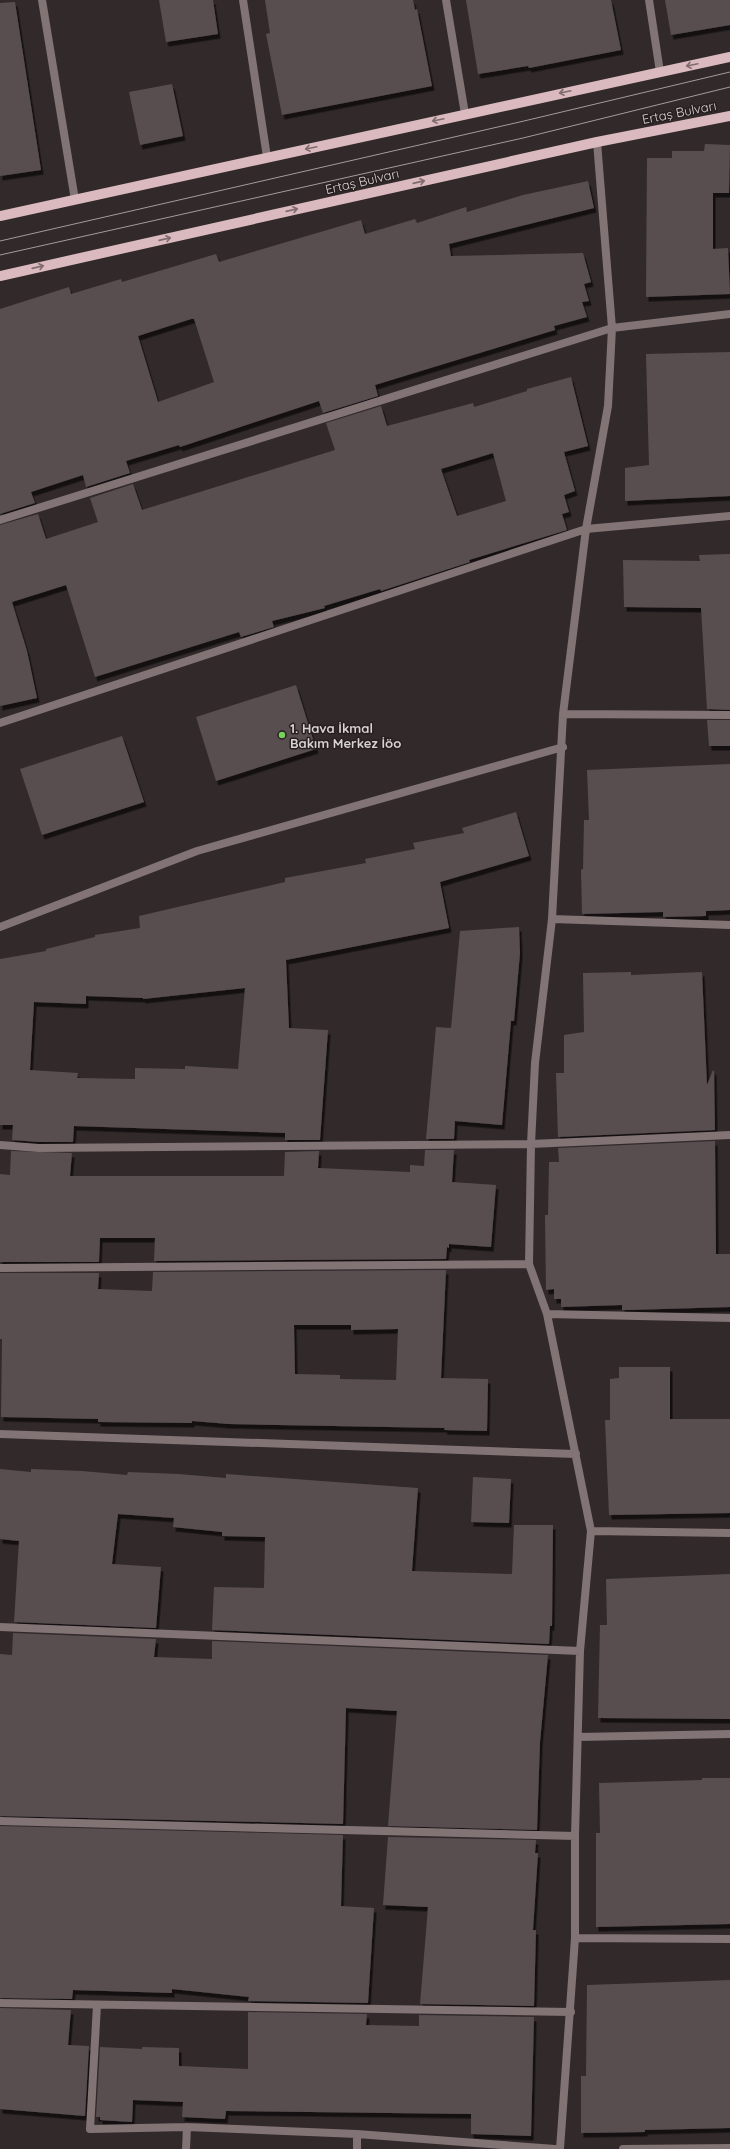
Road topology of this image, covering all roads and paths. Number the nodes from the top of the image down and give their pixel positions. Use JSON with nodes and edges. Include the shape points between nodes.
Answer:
{"nodes":[{"id":1,"x":42,"y":0,"type":"edge"},
{"id":2,"x":243,"y":0,"type":"edge"},
{"id":3,"x":446,"y":0,"type":"edge"},
{"id":4,"x":649,"y":0,"type":"edge"},
{"id":5,"x":730,"y":57,"type":"edge"},
{"id":6,"x":660,"y":72,"type":"junction"},
{"id":7,"x":465,"y":114,"type":"junction"},
{"id":8,"x":730,"y":116,"type":"edge"},
{"id":9,"x":597,"y":142,"type":"junction"},
{"id":10,"x":267,"y":157,"type":"junction"},
{"id":11,"x":75,"y":200,"type":"junction"},
{"id":12,"x":0,"y":216,"type":"edge"},
{"id":13,"x":0,"y":276,"type":"edge"},
{"id":14,"x":730,"y":314,"type":"edge"},
{"id":15,"x":612,"y":328,"type":"junction"},
{"id":16,"x":730,"y":516,"type":"edge"},
{"id":17,"x":0,"y":520,"type":"edge"},
{"id":18,"x":586,"y":529,"type":"junction"},
{"id":19,"x":563,"y":714,"type":"junction"},
{"id":20,"x":730,"y":715,"type":"edge"},
{"id":21,"x":0,"y":723,"type":"edge"},
{"id":22,"x":563,"y":747,"type":"junction"},
{"id":23,"x":552,"y":919,"type":"junction"},
{"id":24,"x":730,"y":925,"type":"edge"},
{"id":25,"x":0,"y":927,"type":"edge"},
{"id":26,"x":730,"y":1135,"type":"edge"},
{"id":27,"x":531,"y":1144,"type":"junction"},
{"id":28,"x":0,"y":1145,"type":"edge"},
{"id":29,"x":529,"y":1264,"type":"junction"},
{"id":30,"x":0,"y":1268,"type":"edge"},
{"id":31,"x":547,"y":1314,"type":"junction"},
{"id":32,"x":730,"y":1318,"type":"edge"},
{"id":33,"x":0,"y":1434,"type":"edge"},
{"id":34,"x":576,"y":1454,"type":"junction"},
{"id":35,"x":591,"y":1531,"type":"junction"},
{"id":36,"x":730,"y":1533,"type":"edge"},
{"id":37,"x":0,"y":1627,"type":"edge"},
{"id":38,"x":580,"y":1651,"type":"junction"},
{"id":39,"x":730,"y":1734,"type":"edge"},
{"id":40,"x":578,"y":1737,"type":"junction"},
{"id":41,"x":0,"y":1821,"type":"edge"},
{"id":42,"x":575,"y":1836,"type":"junction"},
{"id":43,"x":575,"y":1938,"type":"junction"},
{"id":44,"x":730,"y":1939,"type":"edge"},
{"id":45,"x":0,"y":2003,"type":"edge"},
{"id":46,"x":97,"y":2005,"type":"junction"},
{"id":47,"x":571,"y":2012,"type":"junction"},
{"id":48,"x":188,"y":2127,"type":"junction"},
{"id":49,"x":357,"y":2134,"type":"junction"},
{"id":50,"x":730,"y":2148,"type":"edge"},
{"id":51,"x":186,"y":2149,"type":"edge"},
{"id":52,"x":357,"y":2149,"type":"edge"},
{"id":53,"x":555,"y":2149,"type":"edge"},
{"id":54,"x":560,"y":2149,"type":"edge"},
{"id":55,"x":623,"y":2149,"type":"edge"}],
"edges":[{"from":1,"to":11,"type":"street"},
{"from":2,"to":10,"type":"street"},
{"from":3,"to":7,"type":"street"},
{"from":4,"to":6,"type":"street"},
{"from":5,"to":6,"type":"main road","one_way":true},
{"from":6,"to":7,"type":"main road","one_way":true},
{"from":7,"to":10,"type":"main road","one_way":true},
{"from":8,"to":9,"type":"main road","name":"Ertaş Bulvarı"},
{"from":13,"to":9,"type":"main road","name":"Ertaş Bulvarı","one_way":true},
{"from":9,"to":15,"type":"street"},
{"from":10,"to":11,"type":"main road"},
{"from":11,"to":12,"type":"main road"},
{"from":14,"to":15,"type":"street"},
{"from":15,"to":17,"type":"street"},
{"from":15,"to":18,"type":"street","via":[[608,406]]},
{"from":16,"to":18,"type":"street"},
{"from":18,"to":19,"type":"street"},
{"from":18,"to":21,"type":"street"},
{"from":19,"to":20,"type":"street"},
{"from":19,"to":22,"type":"street"},
{"from":22,"to":23,"type":"street"},
{"from":22,"to":25,"type":"street","via":[[197,851]]},
{"from":23,"to":24,"type":"street"},
{"from":23,"to":27,"type":"street","via":[[535,1063]]},
{"from":26,"to":27,"type":"street"},
{"from":27,"to":28,"type":"street","via":[[47,1148]]},
{"from":27,"to":29,"type":"street"},
{"from":29,"to":30,"type":"street"},
{"from":29,"to":31,"type":"street"},
{"from":31,"to":32,"type":"street"},
{"from":31,"to":34,"type":"street"},
{"from":33,"to":34,"type":"street"},
{"from":34,"to":35,"type":"street"},
{"from":35,"to":36,"type":"street"},
{"from":35,"to":38,"type":"street"},
{"from":37,"to":38,"type":"street"},
{"from":38,"to":40,"type":"street"},
{"from":39,"to":40,"type":"street"},
{"from":40,"to":42,"type":"street"},
{"from":41,"to":42,"type":"street"},
{"from":42,"to":43,"type":"street"},
{"from":43,"to":44,"type":"street"},
{"from":43,"to":47,"type":"street"},
{"from":45,"to":46,"type":"street"},
{"from":46,"to":47,"type":"street"},
{"from":46,"to":48,"type":"street","via":[[90,2129]]},
{"from":47,"to":54,"type":"street"},
{"from":48,"to":49,"type":"street"},
{"from":48,"to":51,"type":"street"},
{"from":49,"to":52,"type":"street"},
{"from":49,"to":53,"type":"street"},
{"from":50,"to":55,"type":"street"}]}
